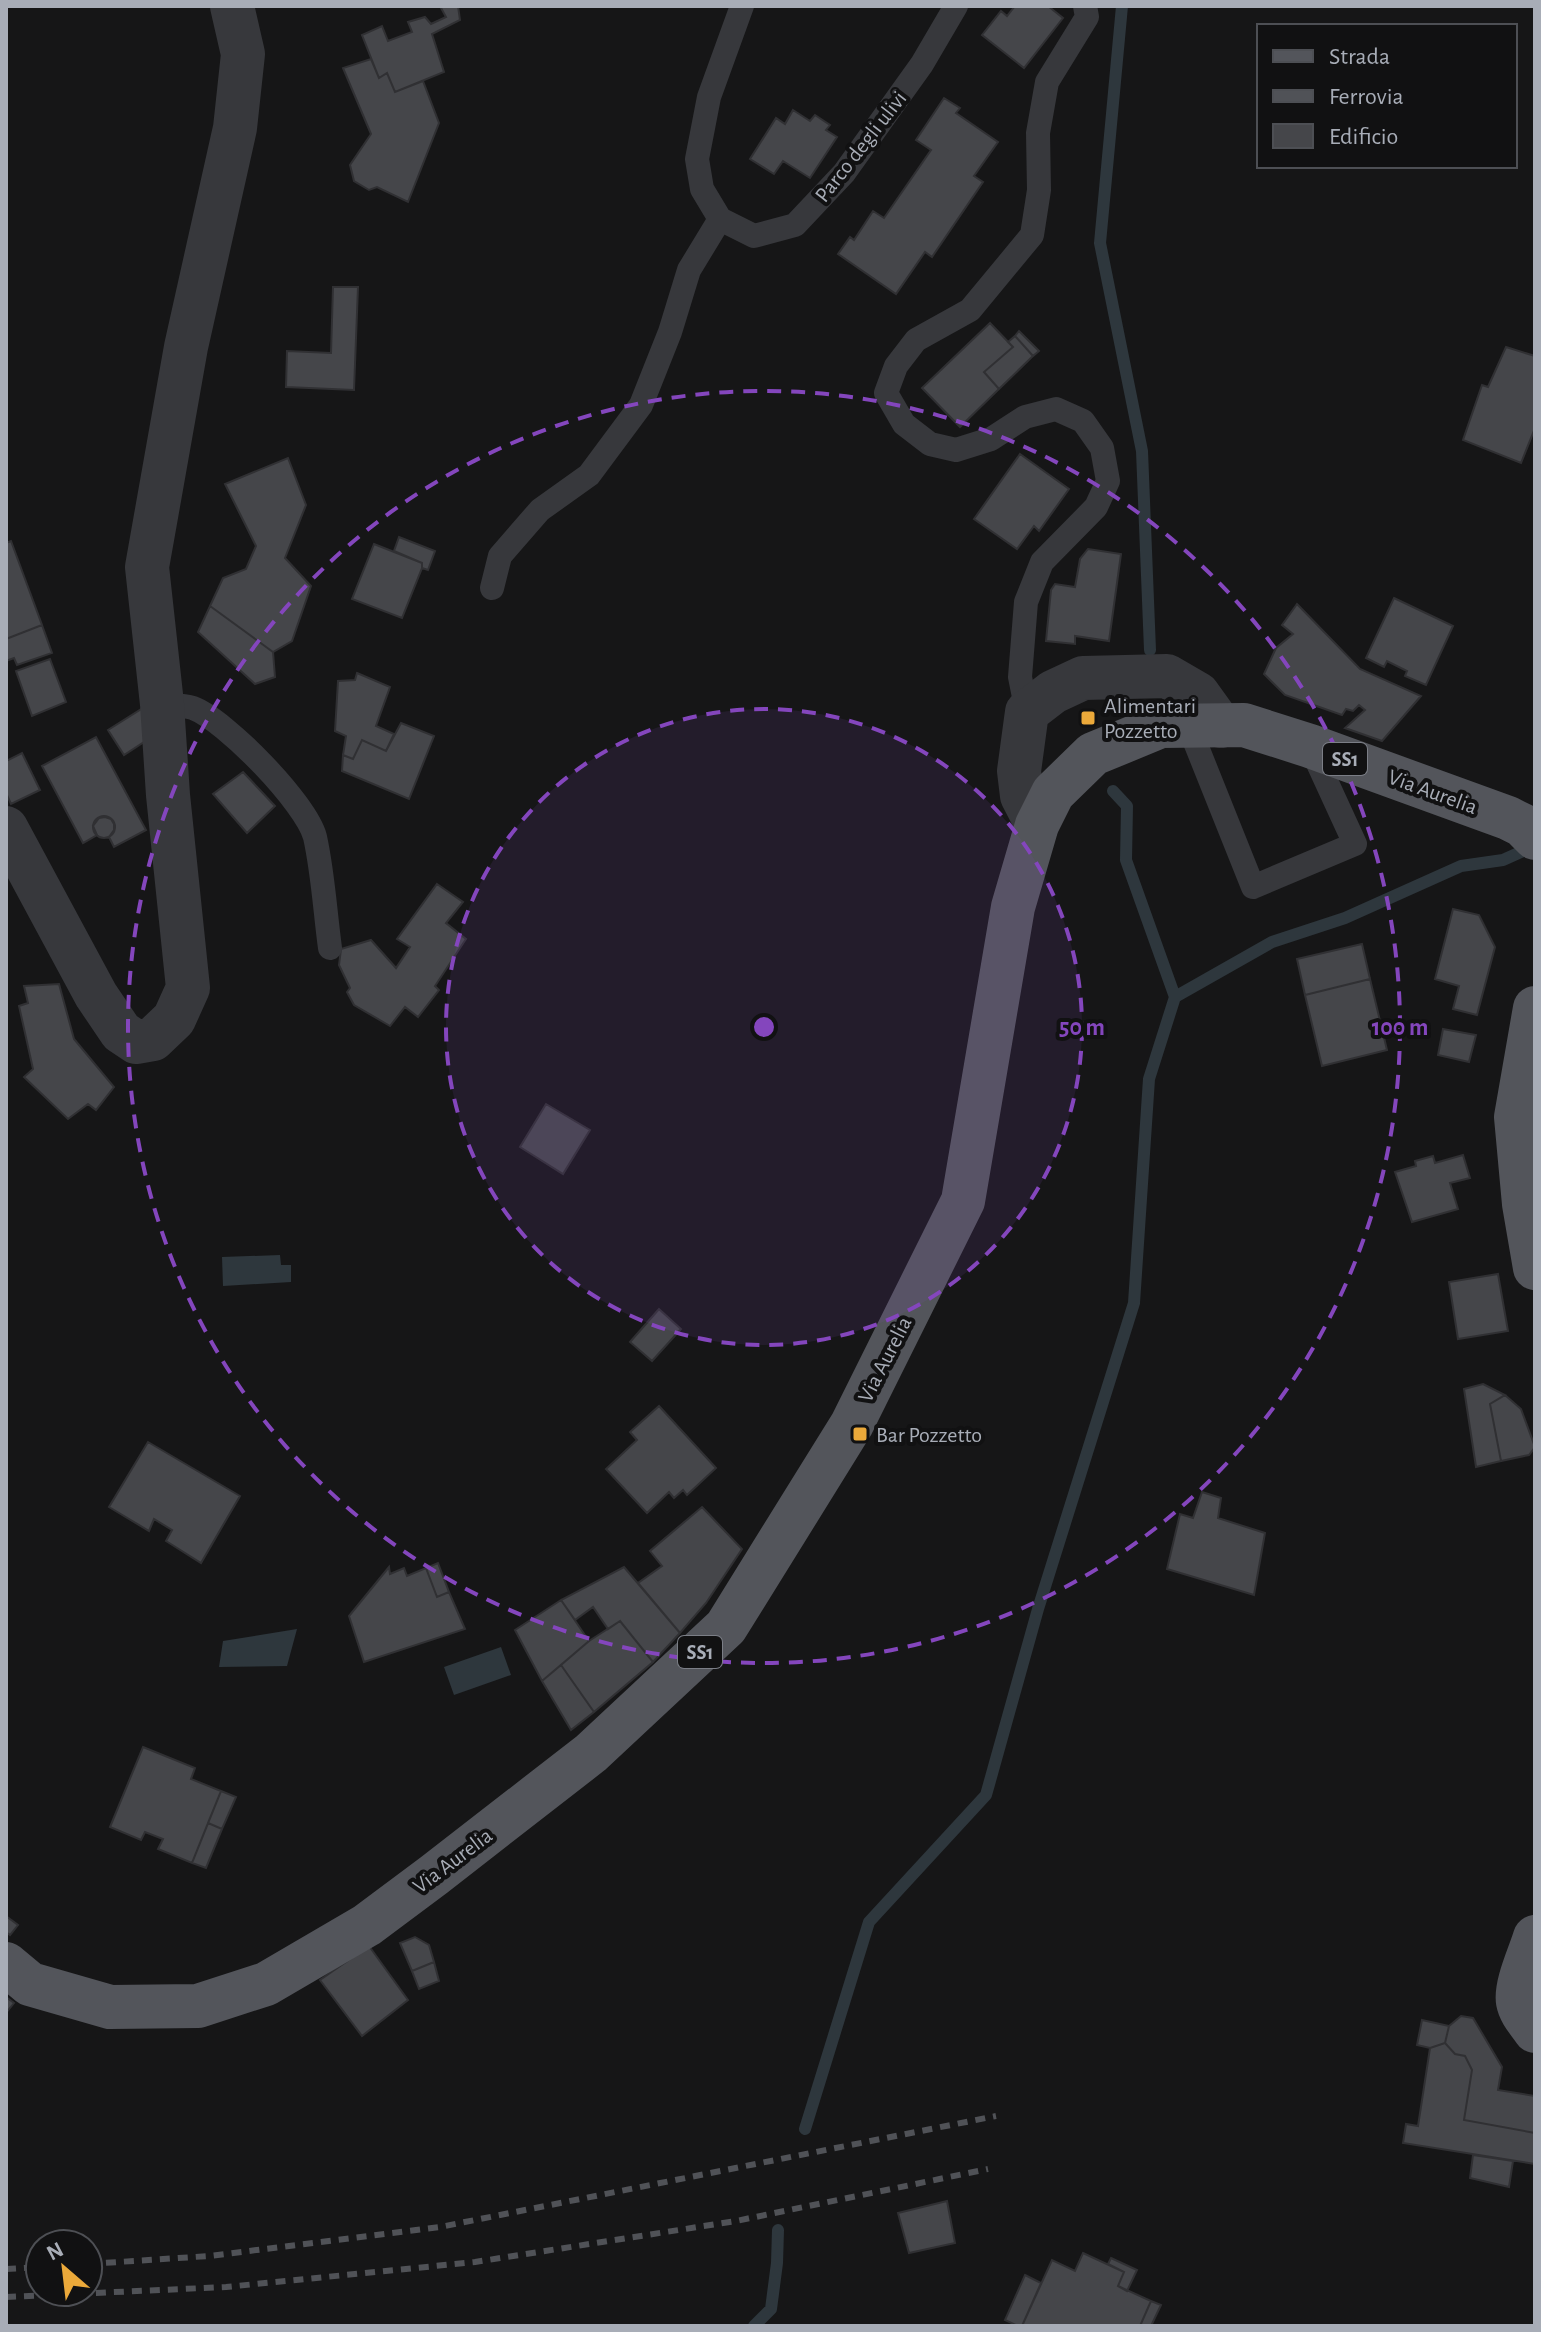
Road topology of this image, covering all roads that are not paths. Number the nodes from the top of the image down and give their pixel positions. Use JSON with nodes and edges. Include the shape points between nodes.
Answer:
{"nodes":[{"id":1,"x":232,"y":6,"type":"edge"},
{"id":2,"x":742,"y":6,"type":"edge"},
{"id":3,"x":956,"y":6,"type":"edge"},
{"id":4,"x":1085,"y":6,"type":"edge"},
{"id":5,"x":720,"y":219,"type":"junction"},
{"id":6,"x":492,"y":588,"type":"dead end"},
{"id":7,"x":162,"y":704,"type":"junction"},
{"id":8,"x":1027,"y":712,"type":"junction"},
{"id":9,"x":1191,"y":726,"type":"junction"},
{"id":10,"x":1310,"y":746,"type":"junction"},
{"id":11,"x":1037,"y":825,"type":"junction"},
{"id":12,"x":6,"y":828,"type":"edge"},
{"id":13,"x":1529,"y":832,"type":"edge"},
{"id":14,"x":330,"y":948,"type":"dead end"},
{"id":15,"x":1535,"y":1008,"type":"edge"},
{"id":16,"x":1535,"y":1268,"type":"edge"},
{"id":17,"x":1535,"y":1937,"type":"edge"},
{"id":18,"x":6,"y":1964,"type":"edge"},
{"id":19,"x":1535,"y":2031,"type":"edge"}],
"edges":[{"from":1,"to":7,"type":"street","via":[[243,54],[235,128],[186,347],[147,567]]},
{"from":2,"to":5,"type":"lane","via":[[709,97],[697,159],[702,189]]},
{"from":3,"to":5,"type":"lane","name":"Parco degli ulivi","via":[[922,64],[844,173],[795,225],[754,236]]},
{"from":4,"to":8,"type":"lane","via":[[1087,17],[1047,82],[1032,235],[970,310],[916,340],[896,366],[886,393],[904,424],[930,444],[956,450],[991,439],[1025,417],[1056,409],[1083,421],[1102,448],[1108,481],[1096,507],[1042,562],[1026,602],[1020,677]]},
{"from":5,"to":6,"type":"lane","via":[[689,270],[641,405],[589,475],[540,510],[500,556]]},
{"from":7,"to":12,"type":"street","via":[[188,988],[174,1019],[153,1039],[136,1042],[121,1032],[104,1008]]},
{"from":7,"to":14,"type":"lane","via":[[192,708],[211,719],[291,794],[314,834]]},
{"from":8,"to":9,"type":"street","via":[[1083,678],[1167,676],[1198,694]]},
{"from":8,"to":11,"type":"street","via":[[1019,771],[1022,796]]},
{"from":9,"to":10,"type":"main road","name":"Via Aurelia","number":"SS1","via":[[1244,725]]},
{"from":9,"to":10,"type":"lane","via":[[1253,887],[1355,844]]},
{"from":9,"to":11,"type":"main road","name":"Via Aurelia","number":"SS1","via":[[1093,754],[1053,793]]},
{"from":10,"to":13,"type":"main road","name":"Via Aurelia","number":"SS1"},
{"from":11,"to":18,"type":"main road","name":"Via Aurelia","number":"SS1","via":[[1013,907],[963,1201],[852,1424],[726,1627],[591,1753],[482,1838],[367,1925],[266,1984],[198,2006],[110,2007],[30,1984]]},
{"from":15,"to":16,"type":"main road","via":[[1516,1117]]},
{"from":17,"to":19,"type":"main road","via":[[1518,2003]]}]}
